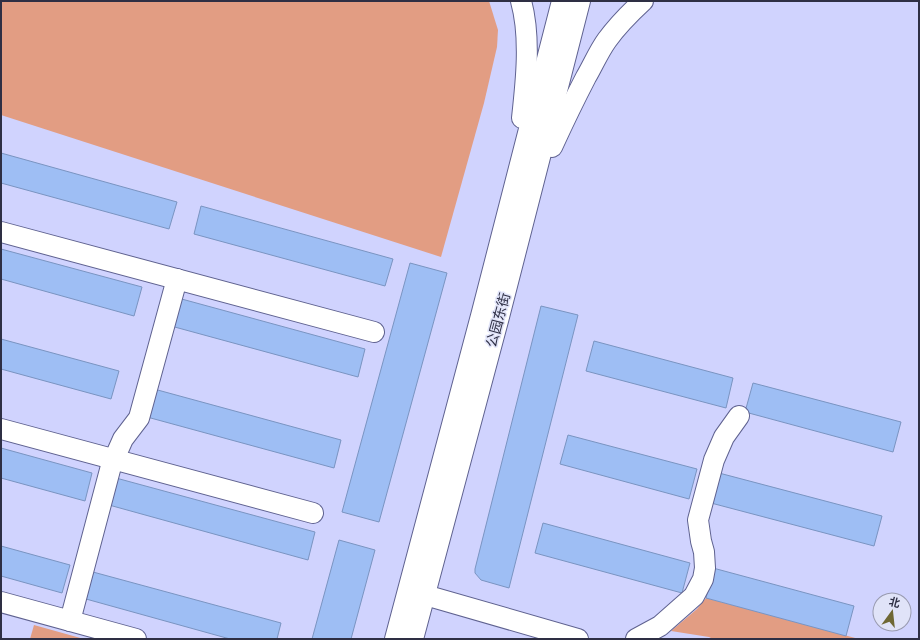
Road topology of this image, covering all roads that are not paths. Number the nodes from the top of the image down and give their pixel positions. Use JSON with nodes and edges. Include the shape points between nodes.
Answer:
{"nodes":[{"id":1,"x":520,"y":1,"type":"edge"},
{"id":2,"x":562,"y":1,"type":"edge"},
{"id":3,"x":580,"y":1,"type":"edge"},
{"id":4,"x":643,"y":1,"type":"edge"},
{"id":5,"x":523,"y":187,"type":"junction"},
{"id":6,"x":1,"y":232,"type":"edge"},
{"id":7,"x":176,"y":279,"type":"junction"},
{"id":8,"x":374,"y":332,"type":"dead end"},
{"id":9,"x":739,"y":416,"type":"dead end"},
{"id":10,"x":1,"y":429,"type":"edge"},
{"id":11,"x":114,"y":460,"type":"junction"},
{"id":12,"x":313,"y":513,"type":"dead end"},
{"id":13,"x":425,"y":595,"type":"junction"},
{"id":14,"x":1,"y":602,"type":"edge"},
{"id":15,"x":70,"y":621,"type":"junction"},
{"id":16,"x":136,"y":639,"type":"edge"},
{"id":17,"x":394,"y":639,"type":"edge"},
{"id":18,"x":413,"y":639,"type":"edge"},
{"id":19,"x":578,"y":639,"type":"edge"},
{"id":20,"x":636,"y":639,"type":"edge"}],
"edges":[{"from":1,"to":5,"type":"street","via":[[527,59]]},
{"from":2,"to":5,"type":"street","name":"公园东街"},
{"from":3,"to":5,"type":"street","name":"公园东街"},
{"from":4,"to":5,"type":"street","via":[[607,40]]},
{"from":5,"to":13,"type":"street","name":"公园东街","via":[[499,317]]},
{"from":5,"to":17,"type":"street","name":"公园东街","via":[[482,312]]},
{"from":6,"to":7,"type":"street"},
{"from":7,"to":8,"type":"street"},
{"from":7,"to":11,"type":"street","via":[[140,418],[123,439]]},
{"from":9,"to":20,"type":"street","via":[[724,437],[714,460],[698,520],[704,552],[703,580],[694,596],[660,626]]},
{"from":10,"to":11,"type":"street"},
{"from":11,"to":12,"type":"street"},
{"from":11,"to":15,"type":"street"},
{"from":13,"to":18,"type":"street","name":"公园东街"},
{"from":13,"to":19,"type":"street"},
{"from":14,"to":15,"type":"street"},
{"from":15,"to":16,"type":"street"}]}
